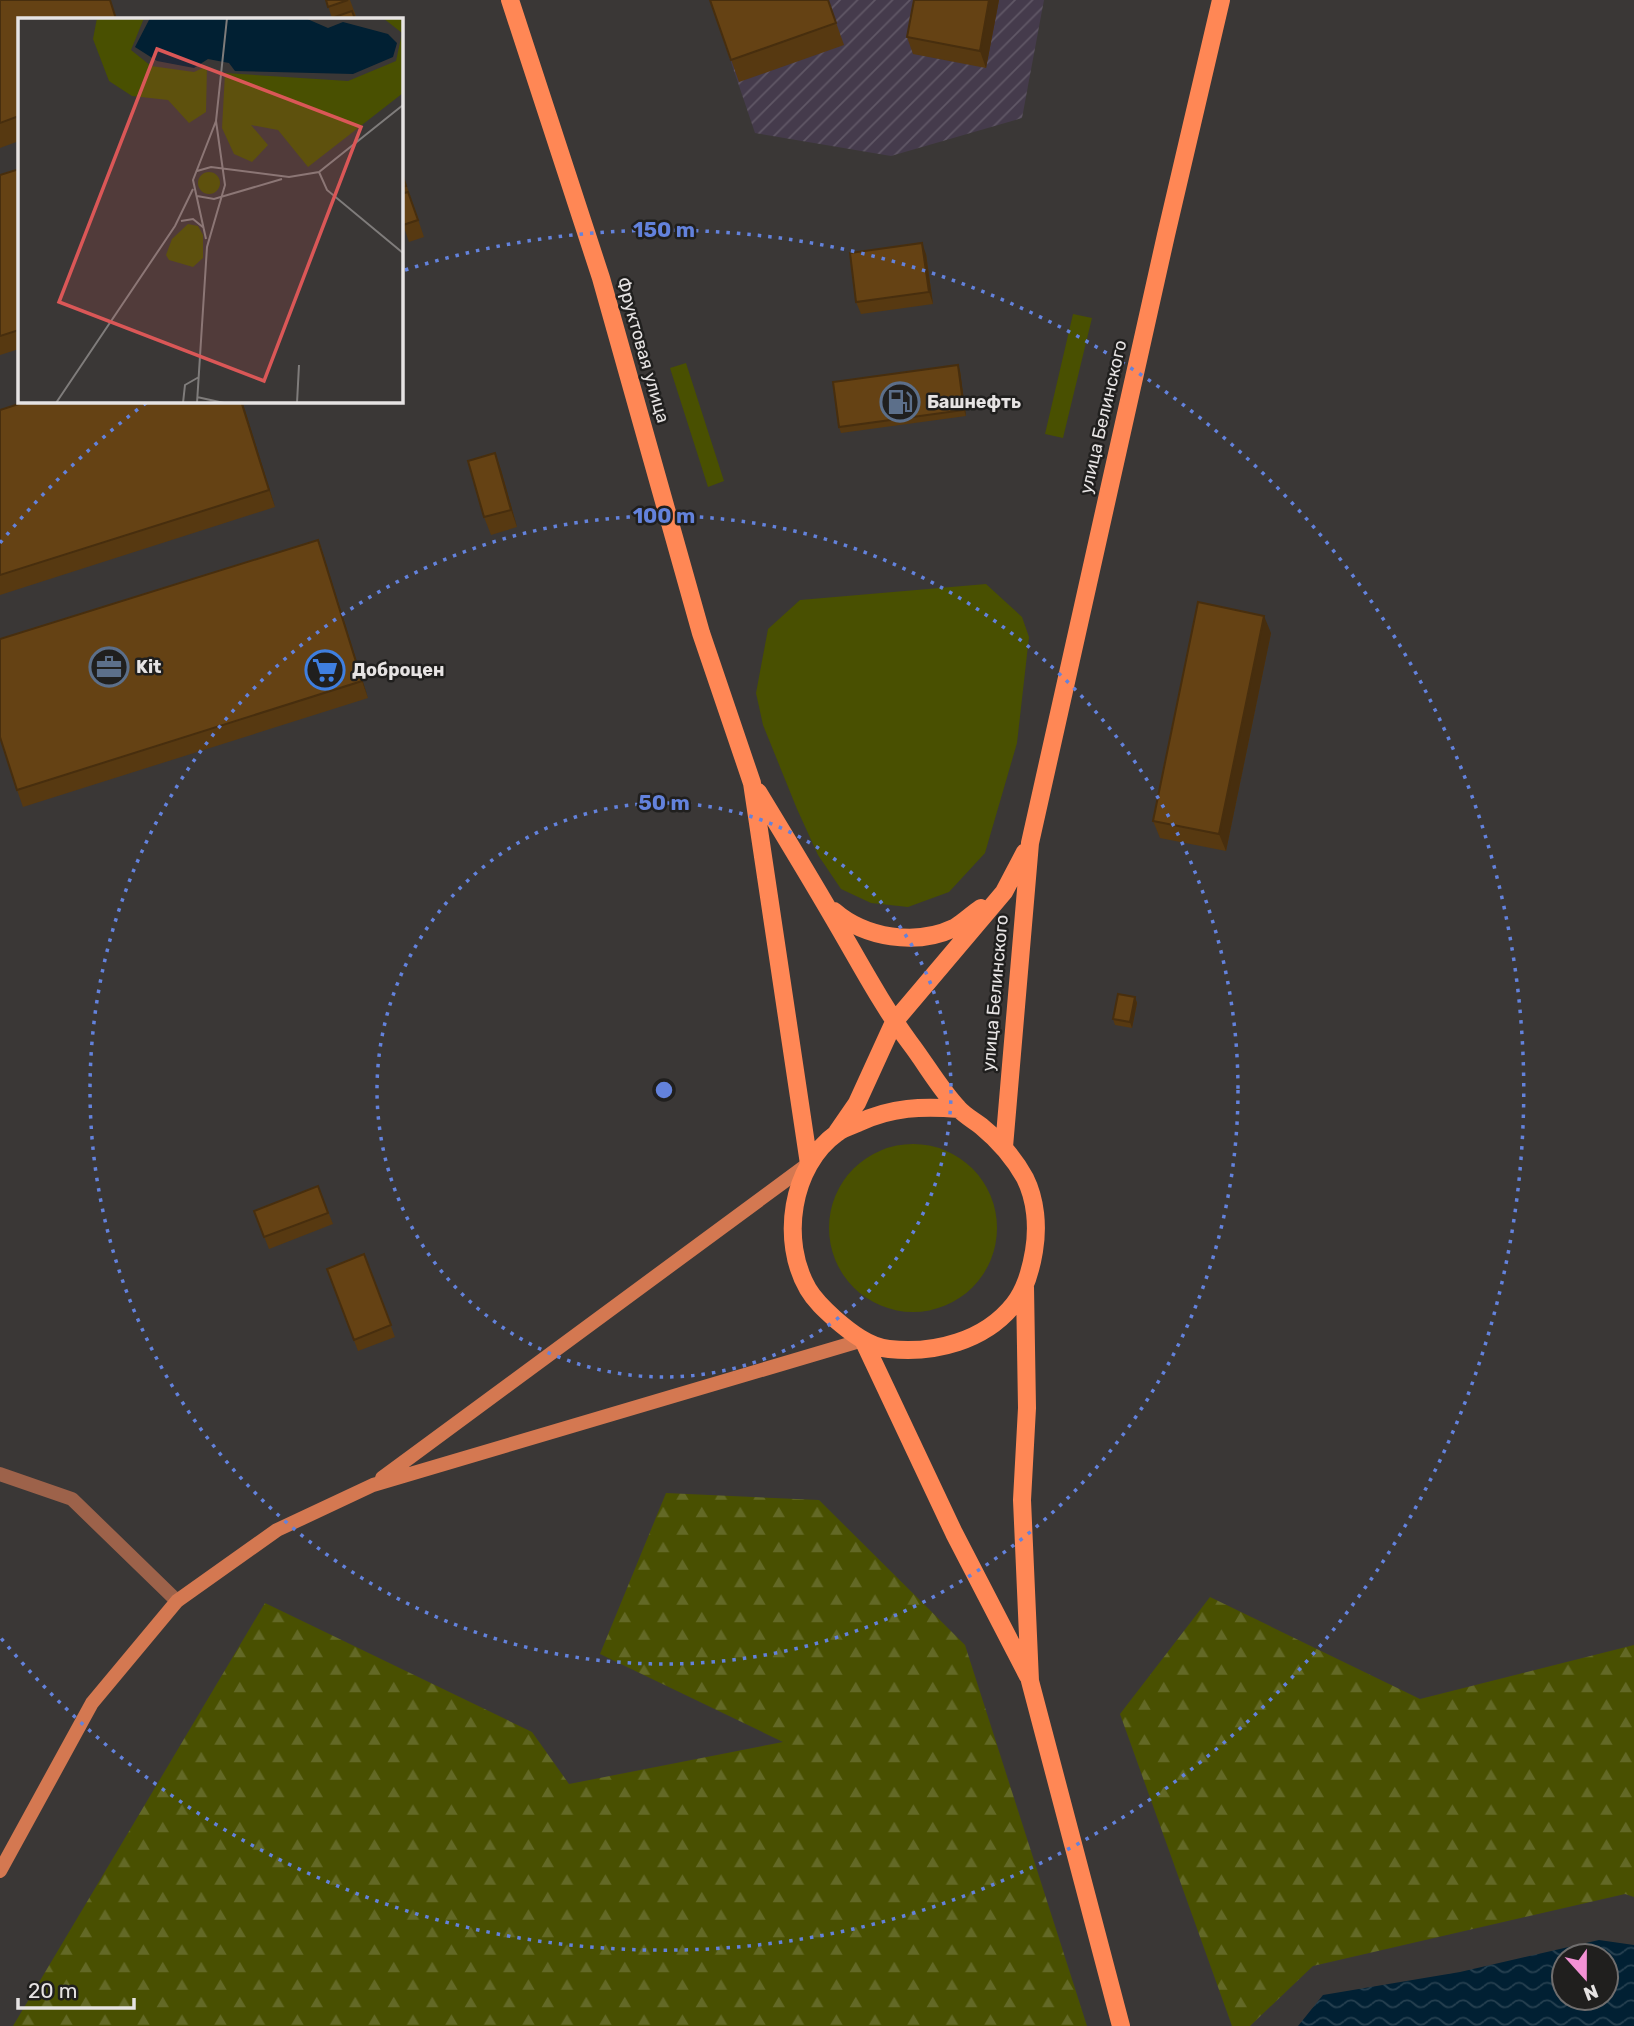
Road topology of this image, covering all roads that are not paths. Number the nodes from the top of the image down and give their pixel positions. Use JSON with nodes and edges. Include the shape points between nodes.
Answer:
{"nodes":[{"id":1,"x":510,"y":0,"type":"edge"},
{"id":2,"x":1221,"y":0,"type":"edge"},
{"id":3,"x":752,"y":783,"type":"junction"},
{"id":4,"x":1030,"y":843,"type":"junction"},
{"id":5,"x":1004,"y":892,"type":"junction"},
{"id":6,"x":825,"y":903,"type":"junction"},
{"id":7,"x":894,"y":1022,"type":"junction"},
{"id":8,"x":959,"y":1109,"type":"junction"},
{"id":9,"x":837,"y":1132,"type":"junction"},
{"id":10,"x":1004,"y":1147,"type":"junction"},
{"id":11,"x":809,"y":1164,"type":"junction"},
{"id":12,"x":1025,"y":1287,"type":"junction"},
{"id":13,"x":863,"y":1340,"type":"junction"},
{"id":14,"x":0,"y":1474,"type":"edge"},
{"id":15,"x":373,"y":1485,"type":"junction"},
{"id":16,"x":177,"y":1601,"type":"junction"},
{"id":17,"x":1030,"y":1681,"type":"junction"},
{"id":18,"x":0,"y":1871,"type":"edge"},
{"id":19,"x":1121,"y":2025,"type":"edge"}],
"edges":[{"from":1,"to":3,"type":"main road","name":"Фруктовая улица","via":[[601,278],[701,634]]},
{"from":2,"to":4,"type":"main road","name":"улица Белинского"},
{"from":3,"to":6,"type":"main road"},
{"from":3,"to":11,"type":"main road"},
{"from":4,"to":5,"type":"main road","name":"улица Белинского"},
{"from":4,"to":10,"type":"main road","name":"улица Белинского"},
{"from":5,"to":6,"type":"main road","via":[[954,928],[924,936],[891,937],[867,931],[846,922]]},
{"from":5,"to":7,"type":"main road","name":"улица Белинского"},
{"from":6,"to":7,"type":"main road"},
{"from":7,"to":8,"type":"main road"},
{"from":7,"to":9,"type":"main road","name":"улица Белинского","via":[[858,1103]]},
{"from":8,"to":9,"type":"main road","via":[[901,1108]]},
{"from":8,"to":10,"type":"main road"},
{"from":9,"to":11,"type":"main road"},
{"from":10,"to":12,"type":"main road","via":[[1026,1179],[1035,1211],[1037,1238]]},
{"from":11,"to":13,"type":"main road","via":[[793,1210],[796,1261],[820,1306]]},
{"from":11,"to":15,"type":"main road"},
{"from":12,"to":13,"type":"main road","via":[[1014,1305],[993,1323],[944,1347],[885,1349]]},
{"from":12,"to":17,"type":"main road","via":[[1027,1408],[1022,1500]]},
{"from":13,"to":15,"type":"main road"},
{"from":13,"to":17,"type":"main road"},
{"from":14,"to":16,"type":"street","via":[[72,1499]]},
{"from":15,"to":16,"type":"main road","via":[[277,1530]]},
{"from":16,"to":18,"type":"main road","via":[[92,1703]]},
{"from":17,"to":19,"type":"main road"}]}
